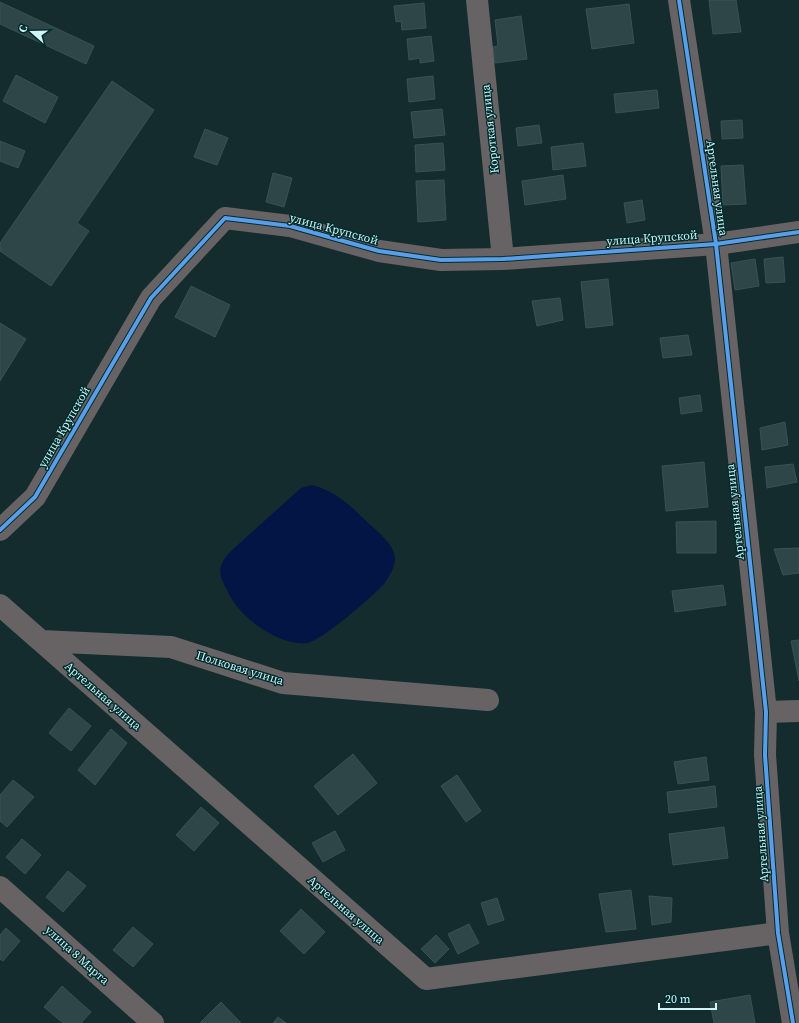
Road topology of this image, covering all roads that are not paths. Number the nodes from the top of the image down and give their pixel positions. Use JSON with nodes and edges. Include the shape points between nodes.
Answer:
{"nodes":[{"id":1,"x":477,"y":0,"type":"edge"},
{"id":2,"x":679,"y":0,"type":"edge"},
{"id":3,"x":799,"y":232,"type":"edge"},
{"id":4,"x":716,"y":244,"type":"junction"},
{"id":5,"x":503,"y":259,"type":"junction"},
{"id":6,"x":0,"y":530,"type":"edge"},
{"id":7,"x":0,"y":605,"type":"edge"},
{"id":8,"x":41,"y":641,"type":"junction"},
{"id":9,"x":488,"y":700,"type":"dead end"},
{"id":10,"x":799,"y":711,"type":"edge"},
{"id":11,"x":766,"y":712,"type":"junction"},
{"id":12,"x":0,"y":887,"type":"edge"},
{"id":13,"x":778,"y":933,"type":"junction"},
{"id":14,"x":154,"y":1023,"type":"edge"},
{"id":15,"x":793,"y":1023,"type":"edge"}],
"edges":[{"from":1,"to":5,"type":"street","name":"Короткая улица"},
{"from":2,"to":4,"type":"street","name":"Артельная улица"},
{"from":3,"to":4,"type":"street","name":"улица Крупской"},
{"from":4,"to":5,"type":"street","name":"улица Крупской"},
{"from":4,"to":11,"type":"street","name":"Артельная улица"},
{"from":5,"to":6,"type":"street","name":"улица Крупской","via":[[441,260],[379,251],[290,226],[225,218],[151,298],[35,497]]},
{"from":7,"to":8,"type":"street","name":"Артельная улица"},
{"from":8,"to":9,"type":"street","name":"Полковая улица","via":[[171,647],[283,682]]},
{"from":8,"to":13,"type":"street","name":"Артельная улица","via":[[426,979]]},
{"from":10,"to":11,"type":"street"},
{"from":11,"to":13,"type":"street","name":"Артельная улица","via":[[765,755]]},
{"from":12,"to":14,"type":"street","name":"улица 8 Марта"},
{"from":13,"to":15,"type":"street","name":"Артельная улица"}]}
